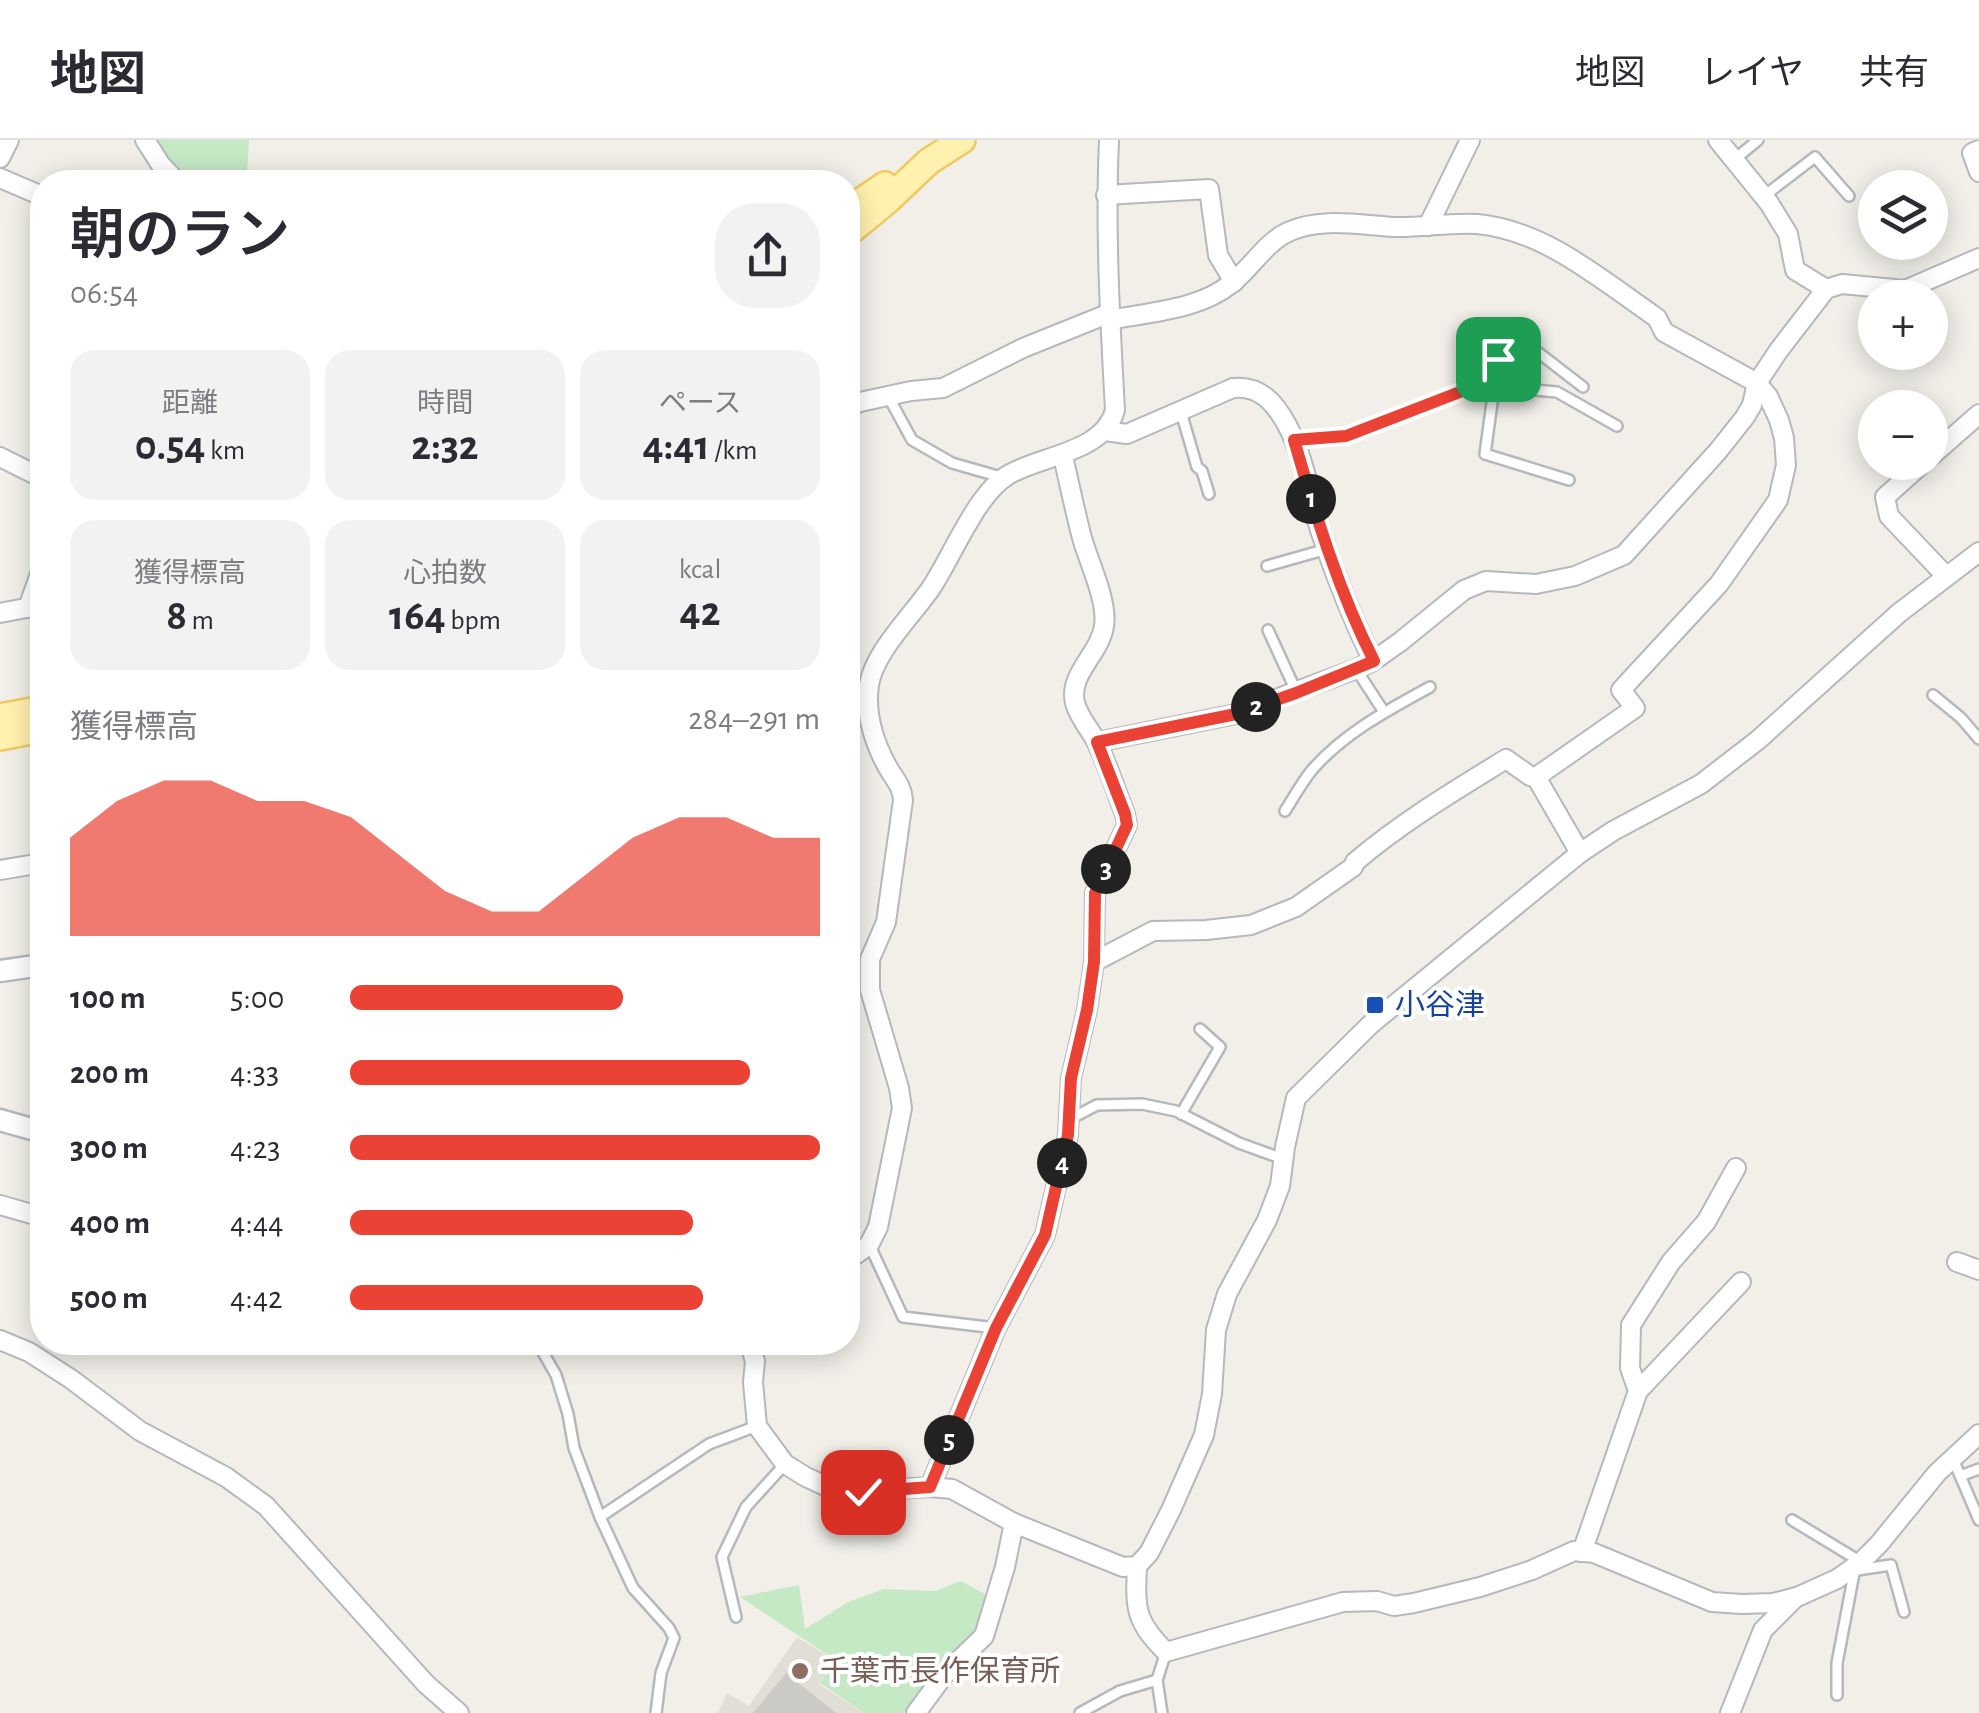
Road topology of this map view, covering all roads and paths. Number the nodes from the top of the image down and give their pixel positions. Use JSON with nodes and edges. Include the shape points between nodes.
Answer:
{"nodes":[{"id":1,"x":9,"y":140,"type":"edge"},
{"id":2,"x":145,"y":140,"type":"edge"},
{"id":3,"x":962,"y":140,"type":"edge"},
{"id":4,"x":1109,"y":140,"type":"edge"},
{"id":5,"x":1470,"y":140,"type":"edge"},
{"id":6,"x":1718,"y":140,"type":"edge"},
{"id":7,"x":1758,"y":140,"type":"edge"},
{"id":8,"x":1979,"y":150,"type":"edge"},
{"id":9,"x":0,"y":158,"type":"edge"},
{"id":10,"x":1734,"y":160,"type":"junction"},
{"id":11,"x":928,"y":162,"type":"junction"},
{"id":12,"x":166,"y":170,"type":"edge"},
{"id":13,"x":1979,"y":172,"type":"edge"},
{"id":14,"x":0,"y":178,"type":"edge"},
{"id":15,"x":30,"y":191,"type":"edge"},
{"id":16,"x":1106,"y":195,"type":"junction"},
{"id":17,"x":1764,"y":196,"type":"junction"},
{"id":18,"x":1849,"y":196,"type":"dead end"},
{"id":19,"x":860,"y":202,"type":"edge"},
{"id":20,"x":860,"y":223,"type":"edge"},
{"id":21,"x":1428,"y":226,"type":"junction"},
{"id":22,"x":1979,"y":258,"type":"edge"},
{"id":23,"x":1234,"y":282,"type":"junction"},
{"id":24,"x":1826,"y":289,"type":"junction"},
{"id":25,"x":1110,"y":316,"type":"junction"},
{"id":26,"x":1757,"y":383,"type":"junction"},
{"id":27,"x":1494,"y":386,"type":"junction"},
{"id":28,"x":1582,"y":386,"type":"dead end"},
{"id":29,"x":888,"y":396,"type":"junction"},
{"id":30,"x":860,"y":404,"type":"edge"},
{"id":31,"x":1182,"y":412,"type":"junction"},
{"id":32,"x":1979,"y":414,"type":"edge"},
{"id":33,"x":1617,"y":426,"type":"dead end"},
{"id":34,"x":1105,"y":431,"type":"junction"},
{"id":35,"x":1294,"y":440,"type":"junction"},
{"id":36,"x":1948,"y":442,"type":"edge"},
{"id":37,"x":0,"y":456,"type":"edge"},
{"id":38,"x":1063,"y":456,"type":"junction"},
{"id":39,"x":30,"y":472,"type":"edge"},
{"id":40,"x":1004,"y":478,"type":"junction"},
{"id":41,"x":1569,"y":480,"type":"dead end"},
{"id":42,"x":1904,"y":480,"type":"edge"},
{"id":43,"x":1209,"y":494,"type":"dead end"},
{"id":44,"x":1327,"y":550,"type":"junction"},
{"id":45,"x":1979,"y":552,"type":"edge"},
{"id":46,"x":1267,"y":566,"type":"dead end"},
{"id":47,"x":1946,"y":576,"type":"junction"},
{"id":48,"x":30,"y":607,"type":"edge"},
{"id":49,"x":0,"y":613,"type":"edge"},
{"id":50,"x":1268,"y":630,"type":"dead end"},
{"id":51,"x":1374,"y":661,"type":"junction"},
{"id":52,"x":1356,"y":669,"type":"junction"},
{"id":53,"x":1430,"y":687,"type":"dead end"},
{"id":54,"x":1296,"y":693,"type":"junction"},
{"id":55,"x":1933,"y":695,"type":"dead end"},
{"id":56,"x":30,"y":712,"type":"edge"},
{"id":57,"x":1384,"y":712,"type":"junction"},
{"id":58,"x":0,"y":718,"type":"edge"},
{"id":59,"x":30,"y":732,"type":"edge"},
{"id":60,"x":0,"y":738,"type":"edge"},
{"id":61,"x":1979,"y":739,"type":"edge"},
{"id":62,"x":1097,"y":742,"type":"junction"},
{"id":63,"x":1536,"y":778,"type":"junction"},
{"id":64,"x":1285,"y":811,"type":"dead end"},
{"id":65,"x":1580,"y":853,"type":"junction"},
{"id":66,"x":30,"y":865,"type":"edge"},
{"id":67,"x":0,"y":870,"type":"edge"},
{"id":68,"x":1094,"y":962,"type":"junction"},
{"id":69,"x":30,"y":966,"type":"edge"},
{"id":70,"x":0,"y":970,"type":"edge"},
{"id":71,"x":1200,"y":1029,"type":"dead end"},
{"id":72,"x":1180,"y":1114,"type":"junction"},
{"id":73,"x":1070,"y":1118,"type":"junction"},
{"id":74,"x":0,"y":1120,"type":"edge"},
{"id":75,"x":30,"y":1129,"type":"edge"},
{"id":76,"x":1283,"y":1159,"type":"junction"},
{"id":77,"x":1736,"y":1168,"type":"dead end"},
{"id":78,"x":0,"y":1205,"type":"edge"},
{"id":79,"x":30,"y":1214,"type":"edge"},
{"id":80,"x":870,"y":1245,"type":"junction"},
{"id":81,"x":860,"y":1252,"type":"edge"},
{"id":82,"x":1956,"y":1262,"type":"dead end"},
{"id":83,"x":1979,"y":1270,"type":"edge"},
{"id":84,"x":1741,"y":1282,"type":"dead end"},
{"id":85,"x":996,"y":1328,"type":"junction"},
{"id":86,"x":0,"y":1340,"type":"edge"},
{"id":87,"x":30,"y":1353,"type":"edge"},
{"id":88,"x":34,"y":1355,"type":"edge"},
{"id":89,"x":544,"y":1355,"type":"edge"},
{"id":90,"x":753,"y":1355,"type":"edge"},
{"id":91,"x":1638,"y":1391,"type":"junction"},
{"id":92,"x":757,"y":1426,"type":"junction"},
{"id":93,"x":1979,"y":1434,"type":"edge"},
{"id":94,"x":785,"y":1464,"type":"junction"},
{"id":95,"x":1956,"y":1467,"type":"junction"},
{"id":96,"x":1979,"y":1469,"type":"edge"},
{"id":97,"x":930,"y":1487,"type":"junction"},
{"id":98,"x":600,"y":1517,"type":"junction"},
{"id":99,"x":1792,"y":1520,"type":"dead end"},
{"id":100,"x":1979,"y":1520,"type":"edge"},
{"id":101,"x":1014,"y":1522,"type":"junction"},
{"id":102,"x":1582,"y":1552,"type":"junction"},
{"id":103,"x":1137,"y":1566,"type":"junction"},
{"id":104,"x":1857,"y":1566,"type":"junction"},
{"id":105,"x":1797,"y":1597,"type":"junction"},
{"id":106,"x":1904,"y":1612,"type":"dead end"},
{"id":107,"x":736,"y":1617,"type":"dead end"},
{"id":108,"x":1166,"y":1652,"type":"junction"},
{"id":109,"x":1158,"y":1680,"type":"junction"},
{"id":110,"x":1837,"y":1695,"type":"dead end"},
{"id":111,"x":459,"y":1713,"type":"edge"},
{"id":112,"x":656,"y":1713,"type":"edge"},
{"id":113,"x":916,"y":1713,"type":"edge"},
{"id":114,"x":1080,"y":1713,"type":"edge"},
{"id":115,"x":1162,"y":1713,"type":"edge"},
{"id":116,"x":1730,"y":1713,"type":"edge"}],
"edges":[{"from":1,"to":9,"type":"street"},
{"from":2,"to":12,"type":"street"},
{"from":3,"to":11,"type":"main road"},
{"from":4,"to":16,"type":"street"},
{"from":5,"to":21,"type":"street"},
{"from":6,"to":10,"type":"street"},
{"from":7,"to":10,"type":"lane"},
{"from":8,"to":13,"type":"street","via":[[1972,153]]},
{"from":10,"to":17,"type":"street"},
{"from":11,"to":19,"type":"main road"},
{"from":11,"to":20,"type":"main road"},
{"from":14,"to":15,"type":"street"},
{"from":16,"to":23,"type":"street","via":[[1209,189],[1218,255]]},
{"from":16,"to":25,"type":"street"},
{"from":17,"to":18,"type":"lane","via":[[1814,157]]},
{"from":17,"to":24,"type":"street","via":[[1788,234],[1796,270]]},
{"from":21,"to":23,"type":"street","via":[[1300,228],[1284,233]]},
{"from":21,"to":26,"type":"street","via":[[1512,230],[1571,258],[1656,318],[1664,332]]},
{"from":22,"to":24,"type":"street","via":[[1905,290],[1842,284]]},
{"from":23,"to":25,"type":"street","via":[[1179,307]]},
{"from":24,"to":26,"type":"street"},
{"from":25,"to":29,"type":"street","via":[[1023,348],[943,388]]},
{"from":25,"to":34,"type":"street","via":[[1116,410]]},
{"from":26,"to":51,"type":"street","via":[[1745,417],[1624,554],[1575,576],[1536,584],[1486,581],[1464,590]]},
{"from":26,"to":63,"type":"street","via":[[1784,438],[1778,500],[1719,584],[1622,690],[1634,708]]},
{"from":27,"to":28,"type":"lane","via":[[1504,336]]},
{"from":27,"to":33,"type":"lane","via":[[1557,392]]},
{"from":27,"to":35,"type":"lane","via":[[1478,385],[1346,436]]},
{"from":27,"to":41,"type":"lane","via":[[1485,454]]},
{"from":29,"to":30,"type":"street"},
{"from":29,"to":40,"type":"lane","via":[[912,440],[952,463]]},
{"from":31,"to":34,"type":"street","via":[[1127,434]]},
{"from":31,"to":35,"type":"street","via":[[1247,386],[1270,403]]},
{"from":31,"to":43,"type":"lane"},
{"from":32,"to":36,"type":"street"},
{"from":34,"to":38,"type":"street"},
{"from":35,"to":44,"type":"street"},
{"from":37,"to":39,"type":"street"},
{"from":38,"to":40,"type":"street"},
{"from":38,"to":62,"type":"street","via":[[1104,616],[1095,650],[1074,684],[1082,720]]},
{"from":40,"to":80,"type":"street","via":[[980,504],[869,682],[872,732],[903,800],[886,922],[870,959],[870,990],[902,1108]]},
{"from":42,"to":47,"type":"street","via":[[1885,497],[1889,516]]},
{"from":44,"to":46,"type":"lane"},
{"from":44,"to":51,"type":"street"},
{"from":45,"to":47,"type":"street"},
{"from":47,"to":65,"type":"street","via":[[1701,784]]},
{"from":48,"to":49,"type":"street"},
{"from":50,"to":54,"type":"lane"},
{"from":51,"to":52,"type":"street"},
{"from":52,"to":54,"type":"street"},
{"from":52,"to":57,"type":"lane"},
{"from":53,"to":57,"type":"lane"},
{"from":54,"to":62,"type":"street","via":[[1236,714]]},
{"from":55,"to":61,"type":"lane"},
{"from":56,"to":58,"type":"main road"},
{"from":57,"to":64,"type":"lane","via":[[1341,741]]},
{"from":59,"to":60,"type":"main road"},
{"from":62,"to":68,"type":"street","via":[[1127,825],[1095,893]]},
{"from":63,"to":65,"type":"street"},
{"from":63,"to":68,"type":"street","via":[[1506,760],[1386,836],[1296,906],[1251,924],[1154,931]]},
{"from":65,"to":76,"type":"street","via":[[1371,1024],[1296,1098]]},
{"from":66,"to":67,"type":"street"},
{"from":68,"to":73,"type":"street","via":[[1071,1078]]},
{"from":69,"to":70,"type":"street"},
{"from":71,"to":72,"type":"lane","via":[[1220,1047]]},
{"from":72,"to":73,"type":"lane","via":[[1124,1103]]},
{"from":72,"to":76,"type":"lane"},
{"from":73,"to":85,"type":"street","via":[[1045,1235]]},
{"from":74,"to":75,"type":"street"},
{"from":76,"to":103,"type":"street","via":[[1280,1186],[1216,1330],[1204,1435]]},
{"from":77,"to":91,"type":"street","via":[[1706,1222],[1631,1325],[1630,1368]]},
{"from":78,"to":79,"type":"street"},
{"from":80,"to":81,"type":"street"},
{"from":80,"to":85,"type":"lane","via":[[903,1317]]},
{"from":82,"to":83,"type":"street"},
{"from":84,"to":91,"type":"street"},
{"from":85,"to":97,"type":"street"},
{"from":86,"to":87,"type":"street"},
{"from":88,"to":111,"type":"street","via":[[140,1431],[266,1506]]},
{"from":89,"to":98,"type":"lane"},
{"from":90,"to":92,"type":"street"},
{"from":91,"to":102,"type":"street"},
{"from":92,"to":94,"type":"street"},
{"from":92,"to":98,"type":"lane","via":[[709,1444]]},
{"from":93,"to":95,"type":"street"},
{"from":94,"to":97,"type":"street","via":[[832,1489]]},
{"from":94,"to":107,"type":"lane","via":[[746,1507],[722,1557]]},
{"from":95,"to":96,"type":"lane"},
{"from":95,"to":100,"type":"lane"},
{"from":95,"to":104,"type":"street","via":[[1937,1473]]},
{"from":97,"to":101,"type":"street","via":[[952,1489]]},
{"from":98,"to":112,"type":"lane","via":[[632,1588],[674,1638]]},
{"from":99,"to":104,"type":"lane"},
{"from":101,"to":103,"type":"street","via":[[1123,1567]]},
{"from":101,"to":113,"type":"street","via":[[984,1636]]},
{"from":102,"to":105,"type":"street","via":[[1712,1602]]},
{"from":102,"to":108,"type":"street","via":[[1414,1603],[1343,1602]]},
{"from":103,"to":108,"type":"street","via":[[1135,1604]]},
{"from":104,"to":105,"type":"street"},
{"from":104,"to":106,"type":"lane","via":[[1891,1565]]},
{"from":104,"to":110,"type":"lane"},
{"from":105,"to":116,"type":"street","via":[[1763,1630]]},
{"from":108,"to":109,"type":"lane"},
{"from":109,"to":114,"type":"lane"},
{"from":109,"to":115,"type":"lane"}]}
